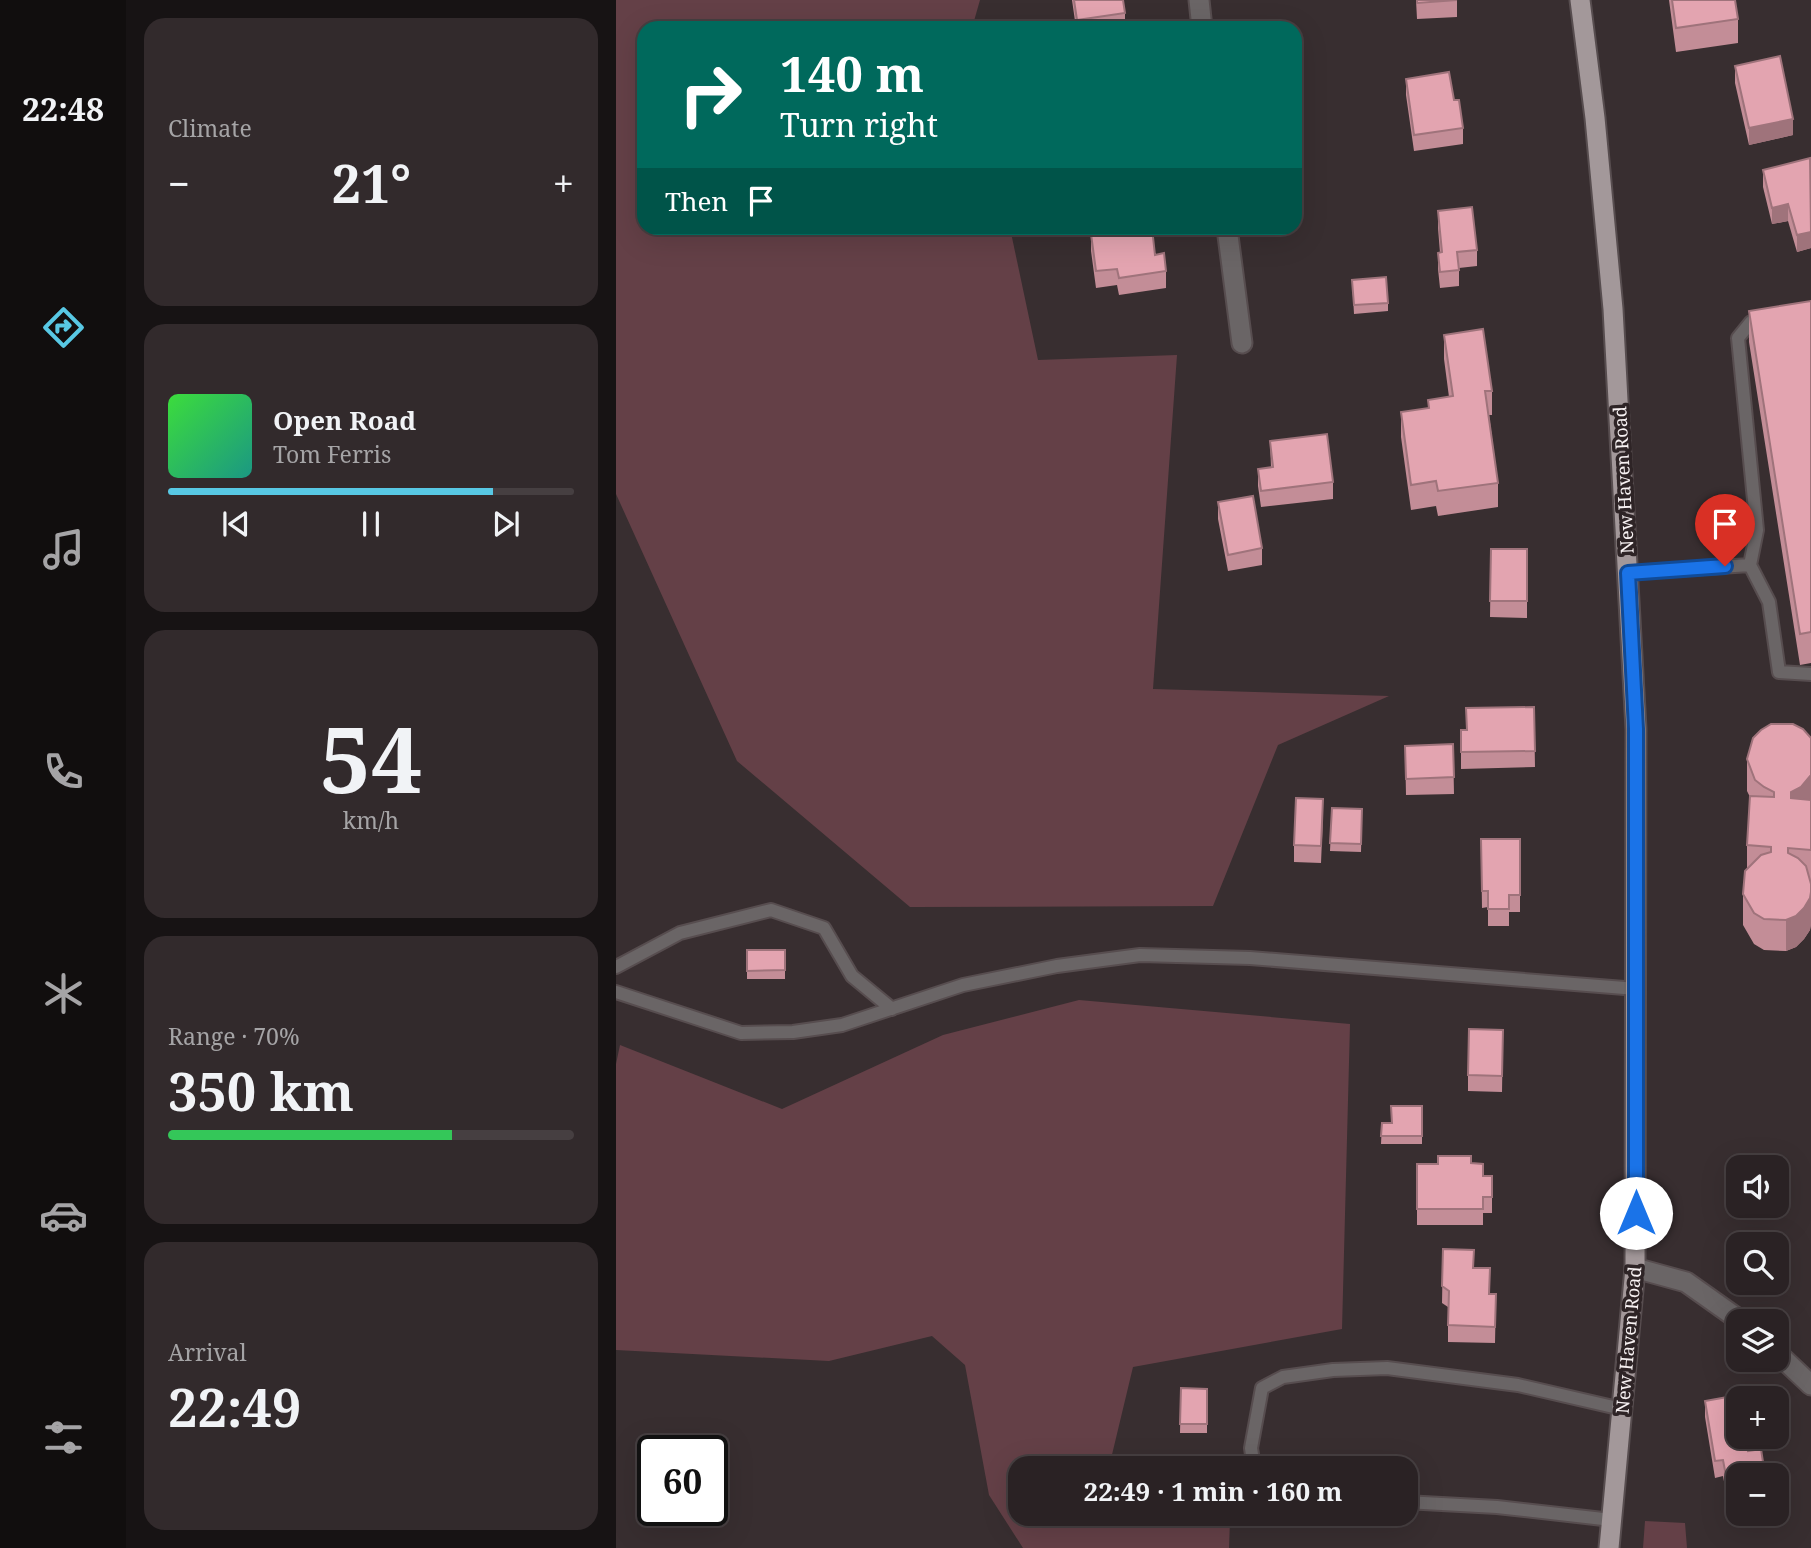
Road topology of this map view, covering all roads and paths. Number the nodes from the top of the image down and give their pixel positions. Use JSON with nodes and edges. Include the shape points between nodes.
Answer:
{"nodes":[{"id":1,"x":1199,"y":0,"type":"edge"},
{"id":2,"x":1580,"y":0,"type":"edge"},
{"id":3,"x":1201,"y":21,"type":"edge"},
{"id":4,"x":1228,"y":235,"type":"edge"},
{"id":5,"x":1775,"y":319,"type":"edge"},
{"id":6,"x":1242,"y":343,"type":"dead end"},
{"id":7,"x":1750,"y":565,"type":"junction"},
{"id":8,"x":1628,"y":573,"type":"junction"},
{"id":9,"x":1811,"y":674,"type":"edge"},
{"id":10,"x":616,"y":967,"type":"edge"},
{"id":11,"x":1637,"y":989,"type":"junction"},
{"id":12,"x":616,"y":992,"type":"edge"},
{"id":13,"x":892,"y":1009,"type":"junction"},
{"id":14,"x":1635,"y":1268,"type":"junction"},
{"id":15,"x":1726,"y":1310,"type":"edge"},
{"id":16,"x":1789,"y":1364,"type":"edge"},
{"id":17,"x":1811,"y":1385,"type":"edge"},
{"id":18,"x":1622,"y":1409,"type":"junction"},
{"id":19,"x":1252,"y":1456,"type":"edge"},
{"id":20,"x":1418,"y":1503,"type":"edge"},
{"id":21,"x":1612,"y":1521,"type":"junction"},
{"id":22,"x":1609,"y":1548,"type":"edge"}],
"edges":[{"from":1,"to":3,"type":"street"},
{"from":2,"to":8,"type":"main road","name":"New Haven Road","via":[[1613,309]]},
{"from":4,"to":6,"type":"street"},
{"from":5,"to":7,"type":"lane","via":[[1751,321],[1738,338],[1757,530]]},
{"from":7,"to":8,"type":"lane"},
{"from":7,"to":9,"type":"lane","via":[[1769,602],[1779,672]]},
{"from":8,"to":11,"type":"main road","name":"New Haven Road","via":[[1636,729]]},
{"from":10,"to":13,"type":"lane","via":[[680,933],[771,910],[824,928],[852,976]]},
{"from":11,"to":13,"type":"lane","via":[[1250,958],[1140,955],[1058,965],[963,985]]},
{"from":11,"to":14,"type":"main road","name":"New Haven Road"},
{"from":12,"to":13,"type":"lane","via":[[741,1033],[842,1025]]},
{"from":14,"to":15,"type":"street","via":[[1686,1282]]},
{"from":14,"to":18,"type":"main road","name":"New Haven Road"},
{"from":16,"to":17,"type":"street"},
{"from":18,"to":19,"type":"lane","via":[[1518,1385],[1387,1368],[1333,1370],[1283,1377],[1262,1388]]},
{"from":18,"to":21,"type":"main road","name":"New Haven Road"},
{"from":20,"to":21,"type":"lane"},
{"from":21,"to":22,"type":"main road","name":"New Haven Road"}]}
